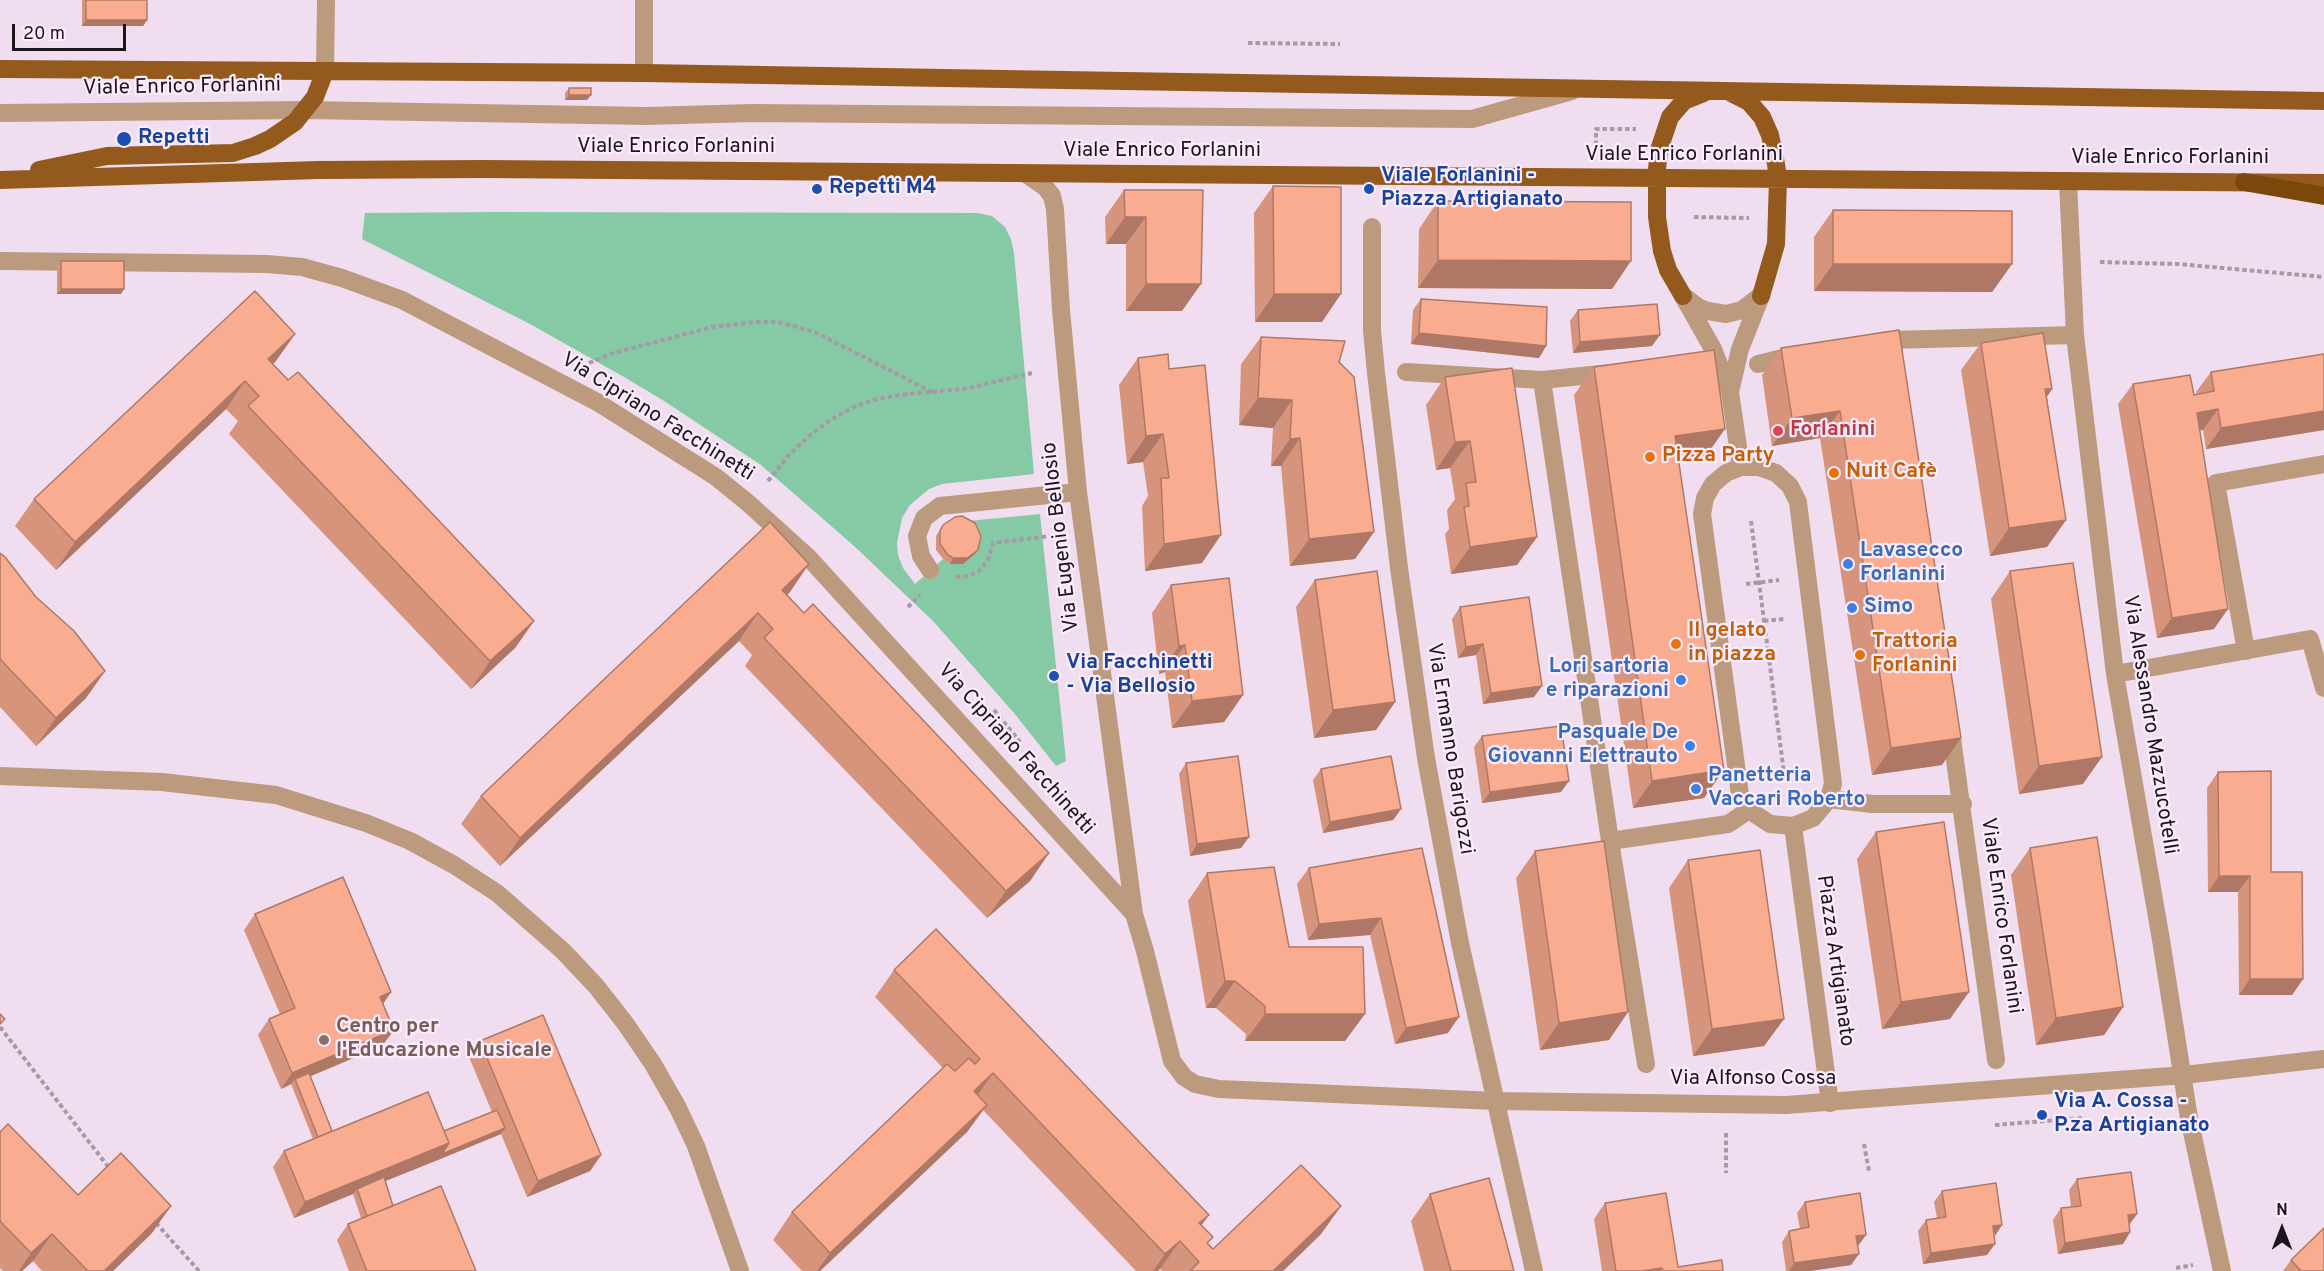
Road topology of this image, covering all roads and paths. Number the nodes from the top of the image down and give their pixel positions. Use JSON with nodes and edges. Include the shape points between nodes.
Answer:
{"nodes":[{"id":1,"x":326,"y":0,"type":"edge"},
{"id":2,"x":644,"y":0,"type":"edge"},
{"id":3,"x":1248,"y":44,"type":"dead end"},
{"id":4,"x":1340,"y":44,"type":"dead end"},
{"id":5,"x":0,"y":69,"type":"edge"},
{"id":6,"x":325,"y":71,"type":"junction"},
{"id":7,"x":644,"y":73,"type":"junction"},
{"id":8,"x":1584,"y":88,"type":"junction"},
{"id":9,"x":1717,"y":90,"type":"junction"},
{"id":10,"x":2324,"y":101,"type":"edge"},
{"id":11,"x":306,"y":110,"type":"junction"},
{"id":12,"x":0,"y":113,"type":"edge"},
{"id":13,"x":1641,"y":129,"type":"dead end"},
{"id":14,"x":1596,"y":145,"type":"dead end"},
{"id":15,"x":1026,"y":174,"type":"junction"},
{"id":16,"x":0,"y":179,"type":"edge"},
{"id":17,"x":1657,"y":179,"type":"junction"},
{"id":18,"x":1778,"y":179,"type":"junction"},
{"id":19,"x":2068,"y":181,"type":"junction"},
{"id":20,"x":2244,"y":182,"type":"junction"},
{"id":21,"x":2324,"y":183,"type":"edge"},
{"id":22,"x":2324,"y":194,"type":"edge"},
{"id":23,"x":1694,"y":217,"type":"dead end"},
{"id":24,"x":1757,"y":218,"type":"dead end"},
{"id":25,"x":1372,"y":227,"type":"dead end"},
{"id":26,"x":0,"y":261,"type":"edge"},
{"id":27,"x":2093,"y":261,"type":"dead end"},
{"id":28,"x":2324,"y":277,"type":"edge"},
{"id":29,"x":1683,"y":296,"type":"junction"},
{"id":30,"x":1761,"y":296,"type":"junction"},
{"id":31,"x":2075,"y":335,"type":"junction"},
{"id":32,"x":1890,"y":340,"type":"junction"},
{"id":33,"x":1855,"y":346,"type":"edge"},
{"id":34,"x":1808,"y":353,"type":"edge"},
{"id":35,"x":589,"y":363,"type":"dead end"},
{"id":36,"x":1893,"y":363,"type":"edge"},
{"id":37,"x":1758,"y":364,"type":"dead end"},
{"id":38,"x":1626,"y":371,"type":"edge"},
{"id":39,"x":1406,"y":372,"type":"dead end"},
{"id":40,"x":1032,"y":373,"type":"dead end"},
{"id":41,"x":1542,"y":380,"type":"junction"},
{"id":42,"x":932,"y":392,"type":"junction"},
{"id":43,"x":1730,"y":392,"type":"junction"},
{"id":44,"x":2324,"y":464,"type":"edge"},
{"id":45,"x":1741,"y":467,"type":"junction"},
{"id":46,"x":768,"y":481,"type":"dead end"},
{"id":47,"x":1078,"y":492,"type":"junction"},
{"id":48,"x":1751,"y":521,"type":"dead end"},
{"id":49,"x":1050,"y":536,"type":"dead end"},
{"id":50,"x":930,"y":570,"type":"dead end"},
{"id":51,"x":949,"y":576,"type":"dead end"},
{"id":52,"x":925,"y":591,"type":"dead end"},
{"id":53,"x":908,"y":607,"type":"dead end"},
{"id":54,"x":1791,"y":618,"type":"dead end"},
{"id":55,"x":1764,"y":621,"type":"junction"},
{"id":56,"x":1765,"y":628,"type":"junction"},
{"id":57,"x":1740,"y":631,"type":"dead end"},
{"id":58,"x":2246,"y":651,"type":"junction"},
{"id":59,"x":2115,"y":674,"type":"junction"},
{"id":60,"x":2324,"y":688,"type":"edge"},
{"id":61,"x":1948,"y":711,"type":"edge"},
{"id":62,"x":1784,"y":773,"type":"dead end"},
{"id":63,"x":0,"y":776,"type":"edge"},
{"id":64,"x":1829,"y":799,"type":"junction"},
{"id":65,"x":1963,"y":804,"type":"junction"},
{"id":66,"x":1749,"y":810,"type":"junction"},
{"id":67,"x":1793,"y":826,"type":"junction"},
{"id":68,"x":1610,"y":841,"type":"junction"},
{"id":69,"x":1134,"y":914,"type":"junction"},
{"id":70,"x":0,"y":1027,"type":"edge"},
{"id":71,"x":2324,"y":1059,"type":"edge"},
{"id":72,"x":1996,"y":1060,"type":"dead end"},
{"id":73,"x":1646,"y":1064,"type":"dead end"},
{"id":74,"x":2184,"y":1076,"type":"junction"},
{"id":75,"x":1184,"y":1077,"type":"joint"},
{"id":76,"x":1496,"y":1101,"type":"junction"},
{"id":77,"x":1830,"y":1103,"type":"junction"},
{"id":78,"x":2082,"y":1118,"type":"dead end"},
{"id":79,"x":1995,"y":1125,"type":"dead end"},
{"id":80,"x":1726,"y":1133,"type":"dead end"},
{"id":81,"x":1864,"y":1144,"type":"dead end"},
{"id":82,"x":1869,"y":1171,"type":"dead end"},
{"id":83,"x":113,"y":1173,"type":"edge"},
{"id":84,"x":1726,"y":1173,"type":"dead end"},
{"id":85,"x":152,"y":1218,"type":"edge"},
{"id":86,"x":199,"y":1271,"type":"edge"},
{"id":87,"x":740,"y":1271,"type":"edge"},
{"id":88,"x":1534,"y":1271,"type":"edge"},
{"id":89,"x":2222,"y":1271,"type":"edge"}],
"edges":[{"from":1,"to":6,"type":"street"},
{"from":2,"to":7,"type":"street"},
{"from":3,"to":4,"type":"path"},
{"from":5,"to":6,"type":"main road","name":"Viale Enrico Forlanini"},
{"from":6,"to":7,"type":"main road","name":"Viale Enrico Forlanini"},
{"from":6,"to":11,"type":"main road"},
{"from":7,"to":8,"type":"main road","name":"Viale Enrico Forlanini"},
{"from":8,"to":9,"type":"main road","name":"Viale Enrico Forlanini"},
{"from":8,"to":11,"type":"street","name":"Viale Enrico Forlanini","via":[[1472,119]]},
{"from":9,"to":10,"type":"main road","name":"Viale Enrico Forlanini"},
{"from":9,"to":17,"type":"main road","via":[[1684,101],[1670,117],[1659,150]]},
{"from":9,"to":18,"type":"main road","via":[[1738,95],[1762,117],[1773,147]]},
{"from":11,"to":12,"type":"street","name":"Viale Enrico Forlanini"},
{"from":11,"to":16,"type":"main road","via":[[270,139],[233,153],[107,156]]},
{"from":13,"to":14,"type":"path","via":[[1596,129]]},
{"from":15,"to":16,"type":"main road","name":"Viale Enrico Forlanini","via":[[351,170]]},
{"from":15,"to":17,"type":"main road","name":"Viale Enrico Forlanini"},
{"from":15,"to":47,"type":"street","name":"Via Eugenio Bellosio","via":[[1046,188],[1055,209]]},
{"from":17,"to":18,"type":"main road","name":"Viale Enrico Forlanini"},
{"from":17,"to":29,"type":"main road","via":[[1662,251]]},
{"from":18,"to":19,"type":"main road","name":"Viale Enrico Forlanini"},
{"from":18,"to":30,"type":"main road","via":[[1776,244]]},
{"from":19,"to":20,"type":"main road","name":"Viale Enrico Forlanini"},
{"from":19,"to":31,"type":"street","name":"Via Alessandro Mazzucotelli"},
{"from":20,"to":21,"type":"main road","name":"Viale Enrico Forlanini"},
{"from":20,"to":22,"type":"highway"},
{"from":23,"to":24,"type":"path"},
{"from":25,"to":76,"type":"street","name":"Via Ermanno Barigozzi","via":[[1376,373],[1399,568],[1445,869]]},
{"from":26,"to":69,"type":"street","name":"Via Cipriano Facchinetti","via":[[302,267],[402,300],[580,393],[716,477],[809,558]]},
{"from":27,"to":28,"type":"path"},
{"from":29,"to":30,"type":"street","via":[[1717,314],[1735,313]]},
{"from":29,"to":43,"type":"street","via":[[1713,349]]},
{"from":30,"to":43,"type":"street","via":[[1740,349]]},
{"from":31,"to":32,"type":"street"},
{"from":31,"to":59,"type":"street","name":"Via Alessandro Mazzucotelli"},
{"from":32,"to":33,"type":"street"},
{"from":32,"to":36,"type":"street"},
{"from":34,"to":37,"type":"street"},
{"from":35,"to":42,"type":"path","via":[[712,327],[778,322],[815,332]]},
{"from":38,"to":41,"type":"street"},
{"from":39,"to":41,"type":"street"},
{"from":40,"to":42,"type":"path"},
{"from":41,"to":68,"type":"street"},
{"from":42,"to":46,"type":"path","via":[[899,395],[854,407],[809,436]]},
{"from":43,"to":45,"type":"street"},
{"from":44,"to":58,"type":"street","via":[[2216,483]]},
{"from":45,"to":64,"type":"street","via":[[1759,467],[1776,473],[1790,486],[1798,502],[1832,768]]},
{"from":45,"to":66,"type":"street","via":[[1713,484],[1701,514],[1740,795]]},
{"from":47,"to":50,"type":"street","via":[[940,506],[924,518],[918,536],[921,556]]},
{"from":47,"to":69,"type":"street","name":"Via Eugenio Bellosio"},
{"from":48,"to":55,"type":"path"},
{"from":49,"to":51,"type":"path","via":[[993,543],[988,560],[979,570],[968,576]]},
{"from":52,"to":53,"type":"path"},
{"from":54,"to":55,"type":"path"},
{"from":55,"to":56,"type":"path"},
{"from":56,"to":57,"type":"path"},
{"from":56,"to":62,"type":"path"},
{"from":58,"to":59,"type":"street"},
{"from":58,"to":60,"type":"street","via":[[2310,639]]},
{"from":59,"to":74,"type":"street","name":"Via Alessandro Mazzucotelli"},
{"from":61,"to":65,"type":"street"},
{"from":63,"to":87,"type":"street","via":[[162,782],[276,795],[410,841],[497,893],[564,951],[596,986],[653,1064],[696,1146]]},
{"from":64,"to":65,"type":"street","name":"Viale Enrico Forlanini","via":[[1872,804]]},
{"from":64,"to":67,"type":"street","via":[[1813,818]]},
{"from":65,"to":72,"type":"street","name":"Viale Enrico Forlanini"},
{"from":66,"to":67,"type":"street","via":[[1770,824]]},
{"from":66,"to":68,"type":"street","via":[[1728,824]]},
{"from":67,"to":77,"type":"street","name":"Piazza Artigianato"},
{"from":68,"to":73,"type":"street"},
{"from":69,"to":75,"type":"street","name":"Via Eugenio Bellosio","via":[[1172,1061]]},
{"from":70,"to":83,"type":"path"},
{"from":71,"to":74,"type":"street","name":"Via Alfonso Cossa"},
{"from":74,"to":77,"type":"street","name":"Via Alfonso Cossa"},
{"from":74,"to":89,"type":"street","name":"Via Alessandro Mazzucotelli","via":[[2189,1118]]},
{"from":75,"to":76,"type":"street","name":"Via Alfonso Cossa","via":[[1195,1084],[1220,1089]]},
{"from":76,"to":77,"type":"street","name":"Via Alfonso Cossa"},
{"from":76,"to":88,"type":"street","name":"Via Ermanno Barigozzi"},
{"from":78,"to":79,"type":"path"},
{"from":80,"to":84,"type":"path"},
{"from":81,"to":82,"type":"path"},
{"from":85,"to":86,"type":"path"}]}
